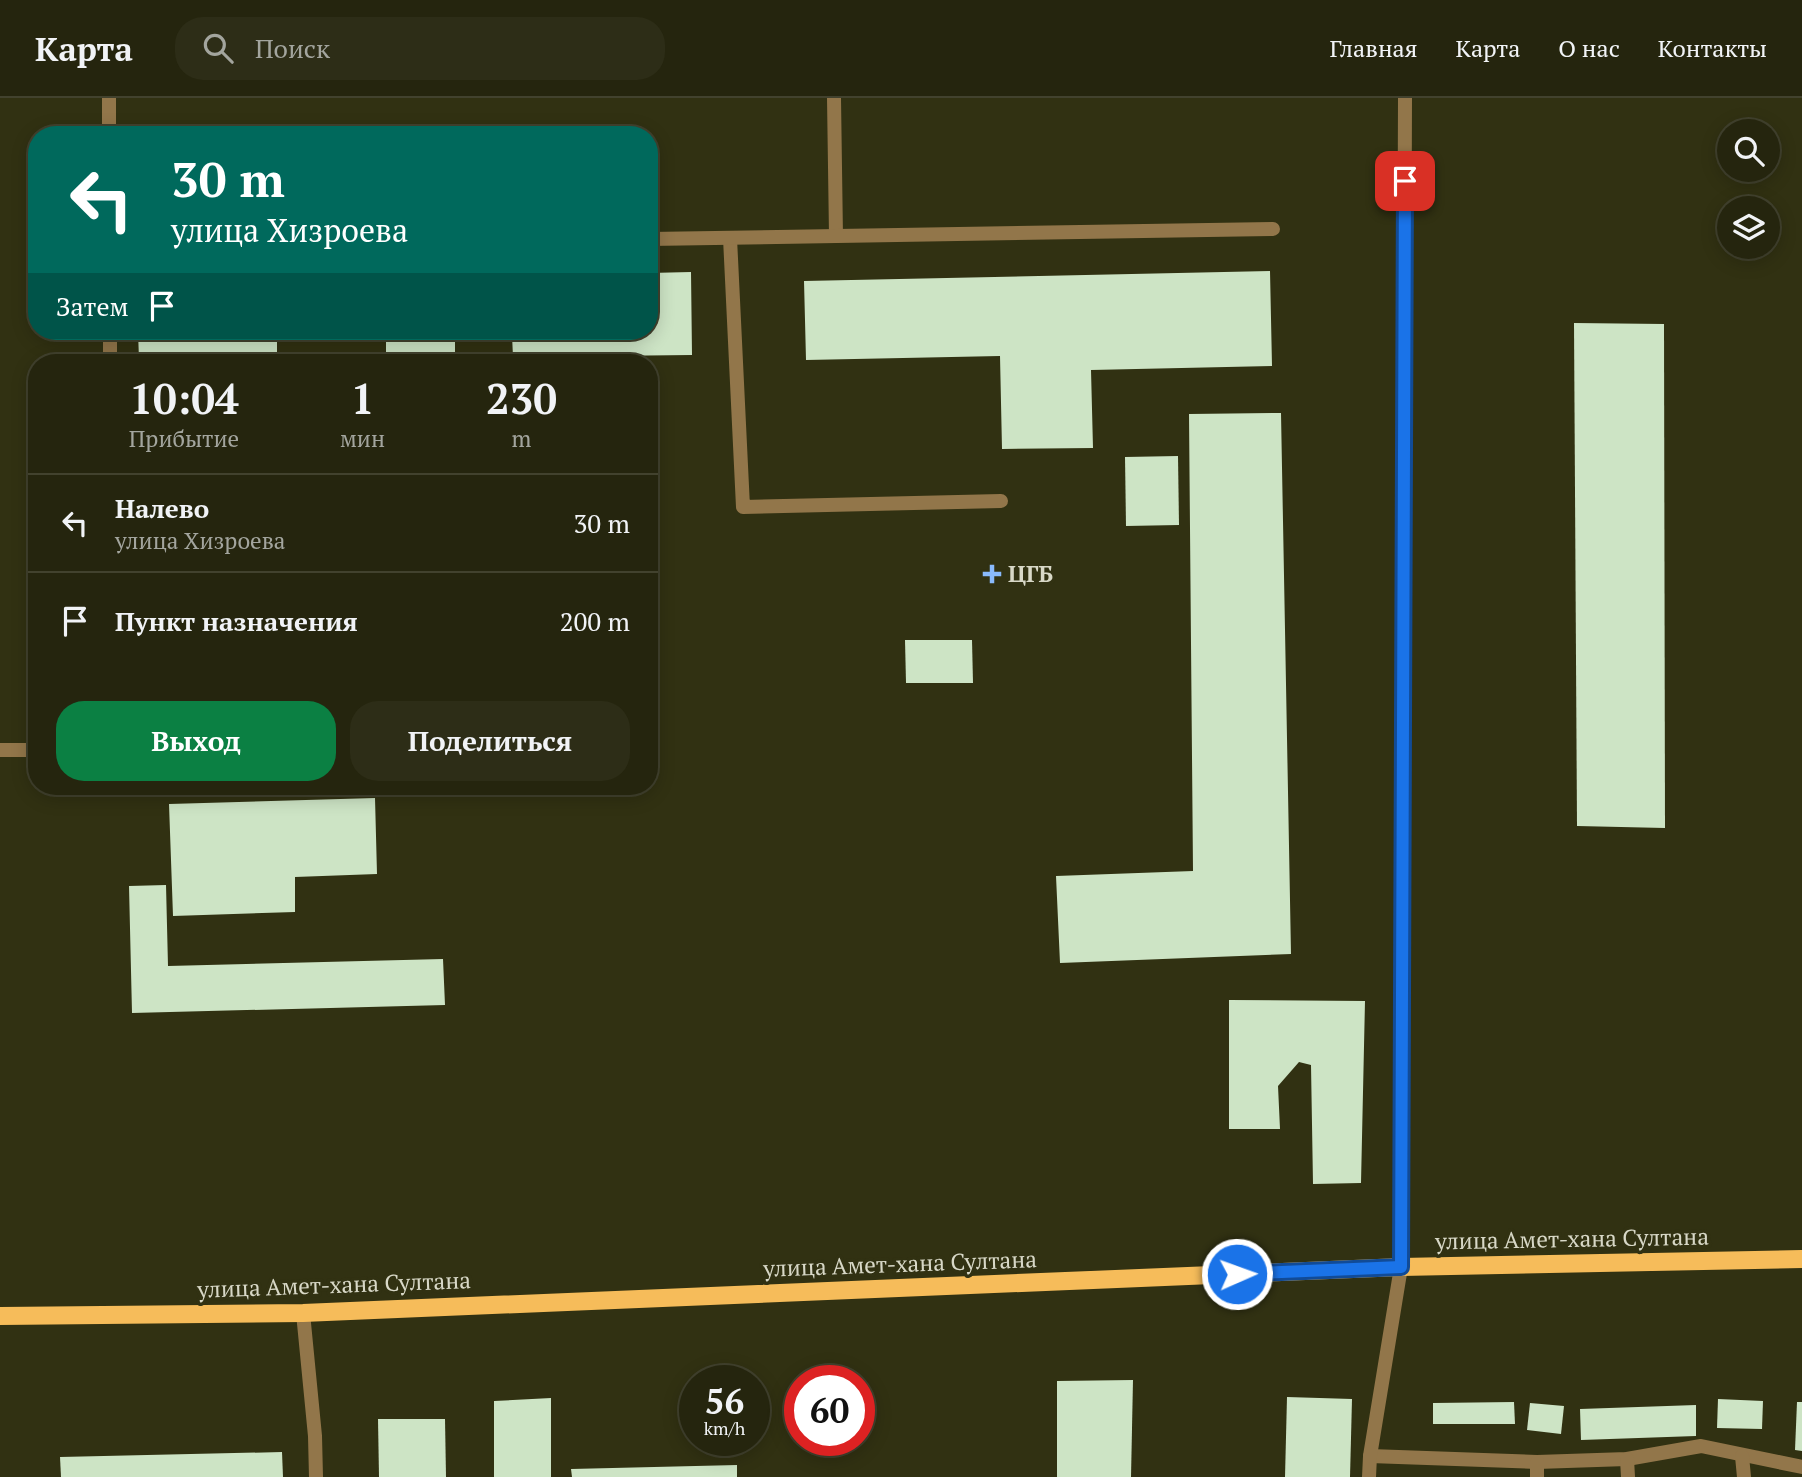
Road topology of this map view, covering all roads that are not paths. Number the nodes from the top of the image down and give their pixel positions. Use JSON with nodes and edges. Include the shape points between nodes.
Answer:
{"nodes":[{"id":1,"x":109,"y":98,"type":"edge"},
{"id":2,"x":834,"y":98,"type":"edge"},
{"id":3,"x":1405,"y":98,"type":"edge"},
{"id":4,"x":109,"y":126,"type":"edge"},
{"id":5,"x":1273,"y":229,"type":"dead end"},
{"id":6,"x":836,"y":236,"type":"junction"},
{"id":7,"x":730,"y":238,"type":"junction"},
{"id":8,"x":658,"y":239,"type":"edge"},
{"id":9,"x":1001,"y":501,"type":"dead end"},
{"id":10,"x":0,"y":750,"type":"edge"},
{"id":11,"x":28,"y":750,"type":"edge"},
{"id":12,"x":1802,"y":1259,"type":"edge"},
{"id":13,"x":1401,"y":1267,"type":"junction"},
{"id":14,"x":303,"y":1313,"type":"junction"},
{"id":15,"x":0,"y":1316,"type":"edge"},
{"id":16,"x":1370,"y":1456,"type":"junction"},
{"id":17,"x":1742,"y":1456,"type":"junction"},
{"id":18,"x":1627,"y":1459,"type":"junction"},
{"id":19,"x":1537,"y":1462,"type":"junction"},
{"id":20,"x":1802,"y":1468,"type":"edge"},
{"id":21,"x":316,"y":1477,"type":"edge"},
{"id":22,"x":1369,"y":1477,"type":"edge"},
{"id":23,"x":1537,"y":1477,"type":"edge"},
{"id":24,"x":1628,"y":1477,"type":"edge"},
{"id":25,"x":1744,"y":1477,"type":"edge"}],
"edges":[{"from":1,"to":4,"type":"street"},
{"from":2,"to":6,"type":"street"},
{"from":3,"to":13,"type":"street"},
{"from":5,"to":6,"type":"street"},
{"from":6,"to":7,"type":"street"},
{"from":7,"to":8,"type":"street"},
{"from":7,"to":9,"type":"street","via":[[743,508]]},
{"from":10,"to":11,"type":"street"},
{"from":12,"to":13,"type":"main road","name":"улица Амет-хана Султана"},
{"from":13,"to":14,"type":"main road","name":"улица Амет-хана Султана"},
{"from":13,"to":16,"type":"street"},
{"from":14,"to":15,"type":"main road","name":"улица Амет-хана Султана"},
{"from":14,"to":21,"type":"street"},
{"from":16,"to":19,"type":"street"},
{"from":16,"to":22,"type":"street"},
{"from":17,"to":18,"type":"street","via":[[1700,1446]]},
{"from":17,"to":20,"type":"street"},
{"from":17,"to":25,"type":"street"},
{"from":18,"to":19,"type":"street"},
{"from":18,"to":24,"type":"street"},
{"from":19,"to":23,"type":"street"}]}
